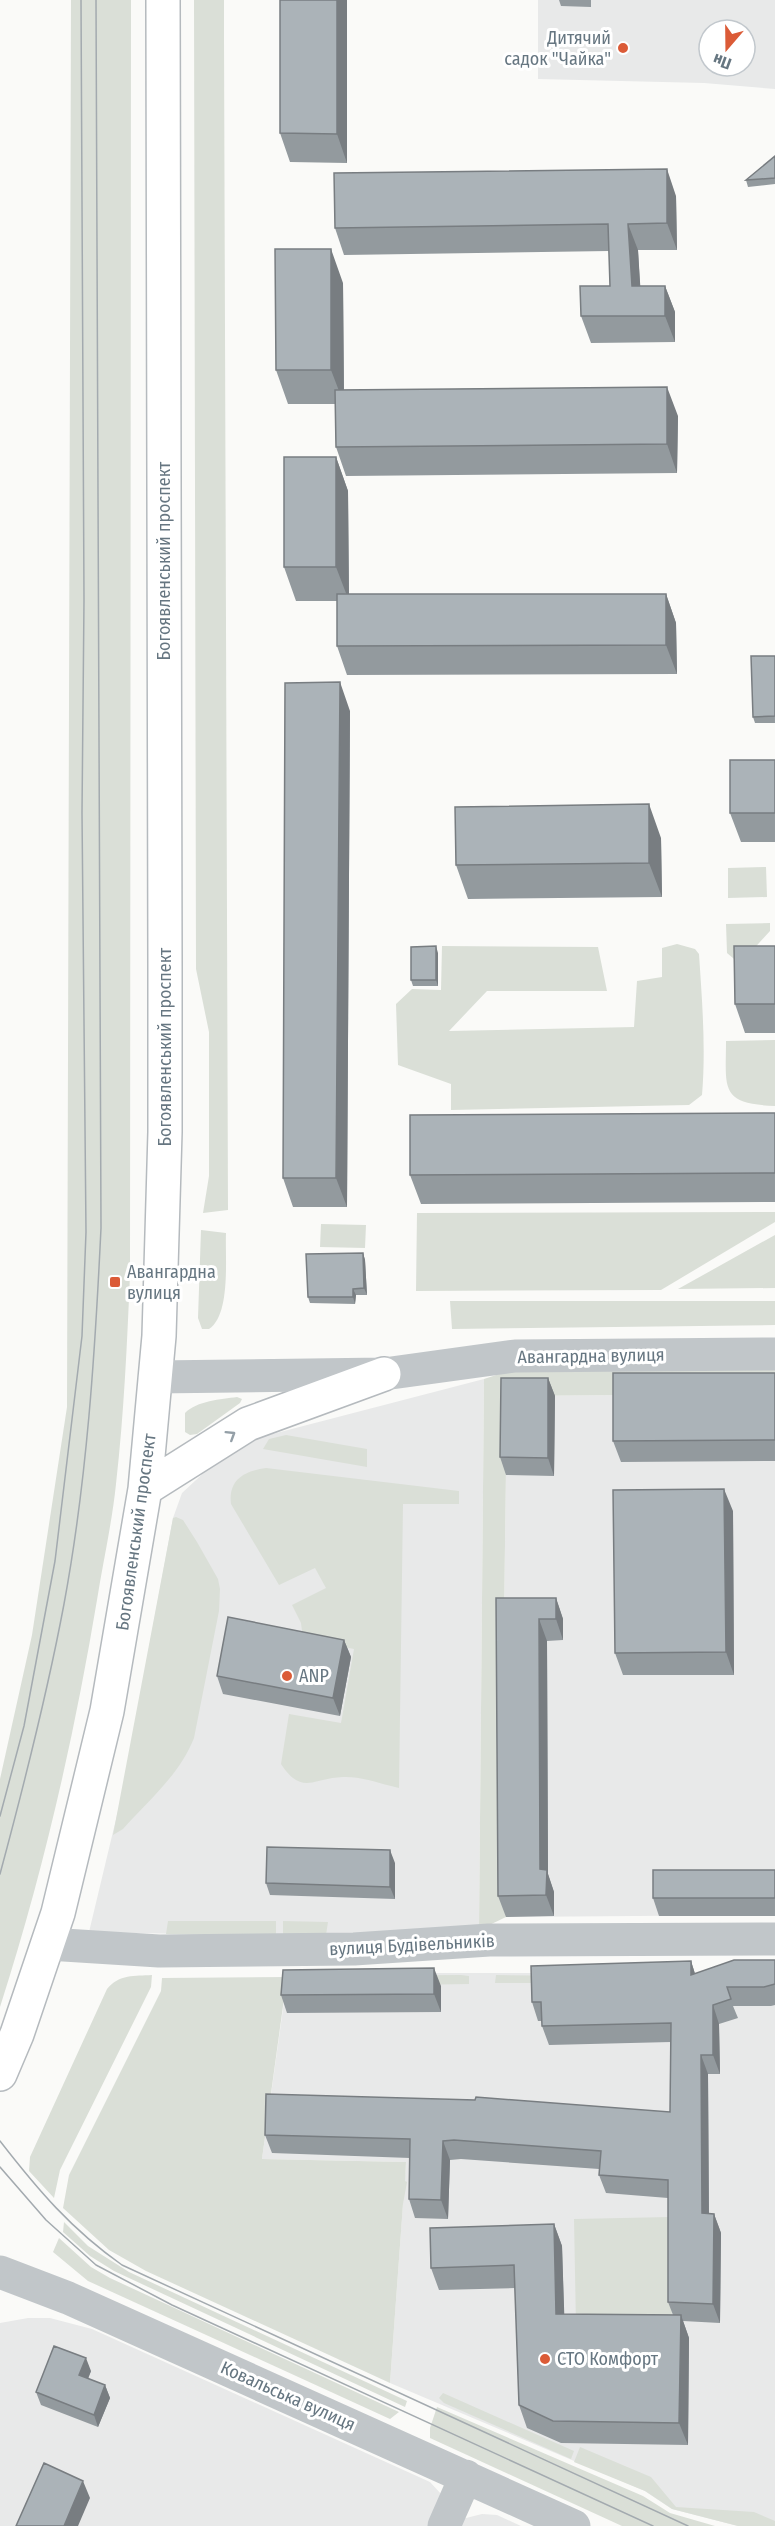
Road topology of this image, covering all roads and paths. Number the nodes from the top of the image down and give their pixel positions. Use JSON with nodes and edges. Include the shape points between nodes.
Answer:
{"nodes":[{"id":1,"x":163,"y":0,"type":"edge"},
{"id":2,"x":775,"y":1354,"type":"edge"},
{"id":3,"x":384,"y":1374,"type":"junction"},
{"id":4,"x":155,"y":1377,"type":"junction"},
{"id":5,"x":145,"y":1489,"type":"junction"},
{"id":6,"x":775,"y":1939,"type":"edge"},
{"id":7,"x":48,"y":1944,"type":"junction"},
{"id":8,"x":0,"y":2074,"type":"edge"},
{"id":9,"x":0,"y":2272,"type":"edge"},
{"id":10,"x":466,"y":2476,"type":"junction"},
{"id":11,"x":444,"y":2526,"type":"edge"},
{"id":12,"x":574,"y":2526,"type":"edge"}],
"edges":[{"from":1,"to":4,"type":"main road","name":"Богоявленський проспект","via":[[165,1085]]},
{"from":2,"to":3,"type":"street","name":"Авангардна вулиця","via":[[515,1356]]},
{"from":3,"to":4,"type":"street","name":"Авангардна вулиця"},
{"from":5,"to":3,"type":"main road","one_way":true,"via":[[248,1424]]},
{"from":4,"to":5,"type":"main road","name":"Богоявленський проспект"},
{"from":5,"to":7,"type":"main road","name":"Богоявленський проспект","via":[[107,1711]]},
{"from":6,"to":7,"type":"street","name":"вулиця Будівельників","via":[[489,1940],[354,1949],[170,1951]]},
{"from":7,"to":8,"type":"main road","name":"Богоявленський проспект"},
{"from":9,"to":10,"type":"street","name":"Ковальська вулиця","via":[[68,2298]]},
{"from":10,"to":11,"type":"street"},
{"from":10,"to":12,"type":"street","name":"Ковальська вулиця"}]}
